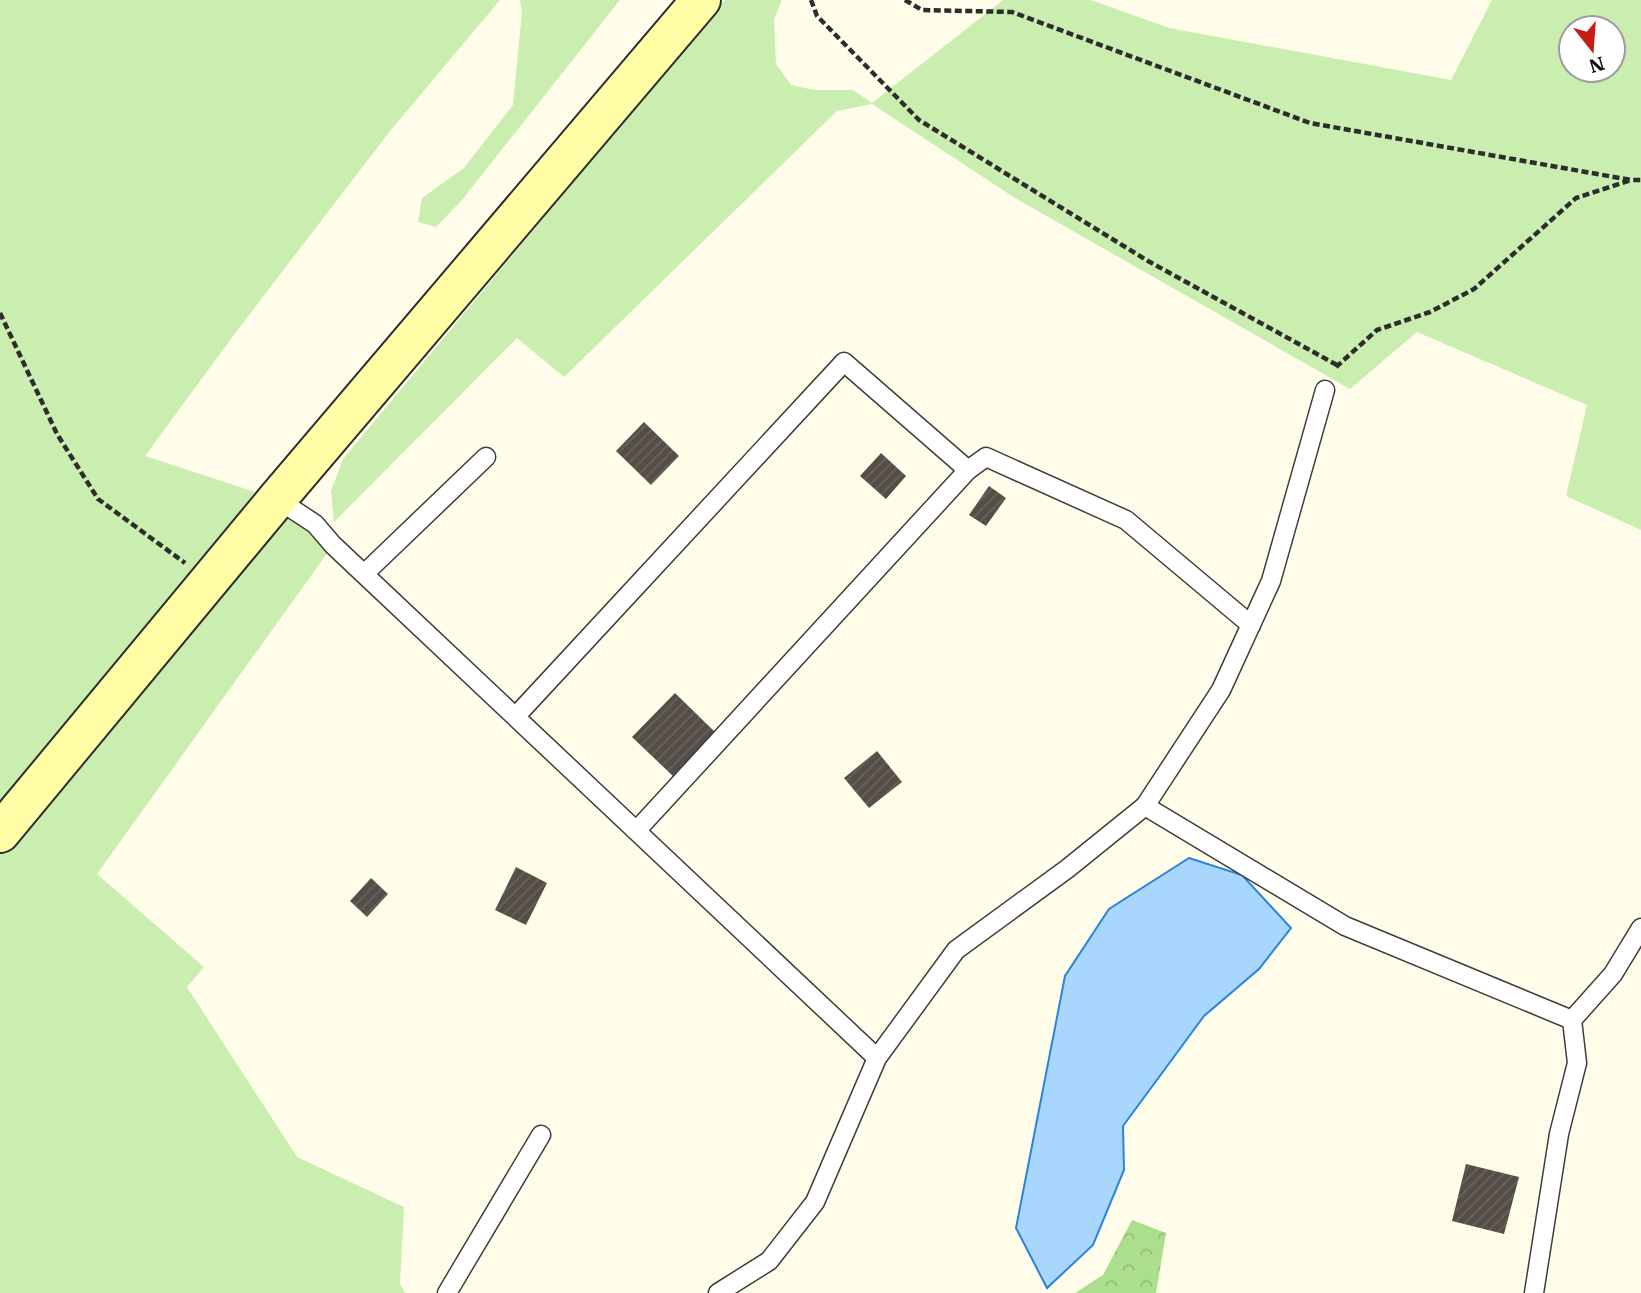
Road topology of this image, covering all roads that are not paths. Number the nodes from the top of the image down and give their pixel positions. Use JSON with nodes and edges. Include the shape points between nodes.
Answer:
{"nodes":[{"id":1,"x":701,"y":0,"type":"edge"},
{"id":2,"x":1325,"y":390,"type":"road end"},
{"id":3,"x":486,"y":457,"type":"dead end"},
{"id":4,"x":968,"y":470,"type":"junction"},
{"id":5,"x":277,"y":499,"type":"junction"},
{"id":6,"x":364,"y":574,"type":"junction"},
{"id":7,"x":1251,"y":625,"type":"junction"},
{"id":8,"x":516,"y":716,"type":"junction"},
{"id":9,"x":1145,"y":806,"type":"junction"},
{"id":10,"x":636,"y":830,"type":"junction"},
{"id":11,"x":0,"y":833,"type":"edge"},
{"id":12,"x":1641,"y":928,"type":"edge"},
{"id":13,"x":1572,"y":1020,"type":"junction"},
{"id":14,"x":877,"y":1058,"type":"junction"},
{"id":15,"x":541,"y":1135,"type":"dead end"},
{"id":16,"x":447,"y":1293,"type":"edge"},
{"id":17,"x":718,"y":1293,"type":"edge"},
{"id":18,"x":1534,"y":1293,"type":"edge"}],
"edges":[{"from":1,"to":5,"type":"street"},
{"from":2,"to":7,"type":"lane","via":[[1270,582]]},
{"from":3,"to":6,"type":"lane"},
{"from":4,"to":7,"type":"lane","via":[[986,457],[1126,520]]},
{"from":4,"to":8,"type":"lane","via":[[844,362]]},
{"from":4,"to":10,"type":"lane"},
{"from":5,"to":6,"type":"lane","via":[[315,524]]},
{"from":5,"to":11,"type":"street"},
{"from":6,"to":8,"type":"lane"},
{"from":7,"to":9,"type":"lane","via":[[1221,690]]},
{"from":8,"to":10,"type":"lane"},
{"from":9,"to":13,"type":"lane","via":[[1345,926]]},
{"from":9,"to":14,"type":"lane","via":[[956,950]]},
{"from":10,"to":14,"type":"lane"},
{"from":12,"to":13,"type":"lane","via":[[1613,974]]},
{"from":13,"to":18,"type":"lane","via":[[1577,1063],[1559,1134]]},
{"from":14,"to":17,"type":"lane","via":[[815,1202],[769,1261]]},
{"from":15,"to":16,"type":"lane"}]}
